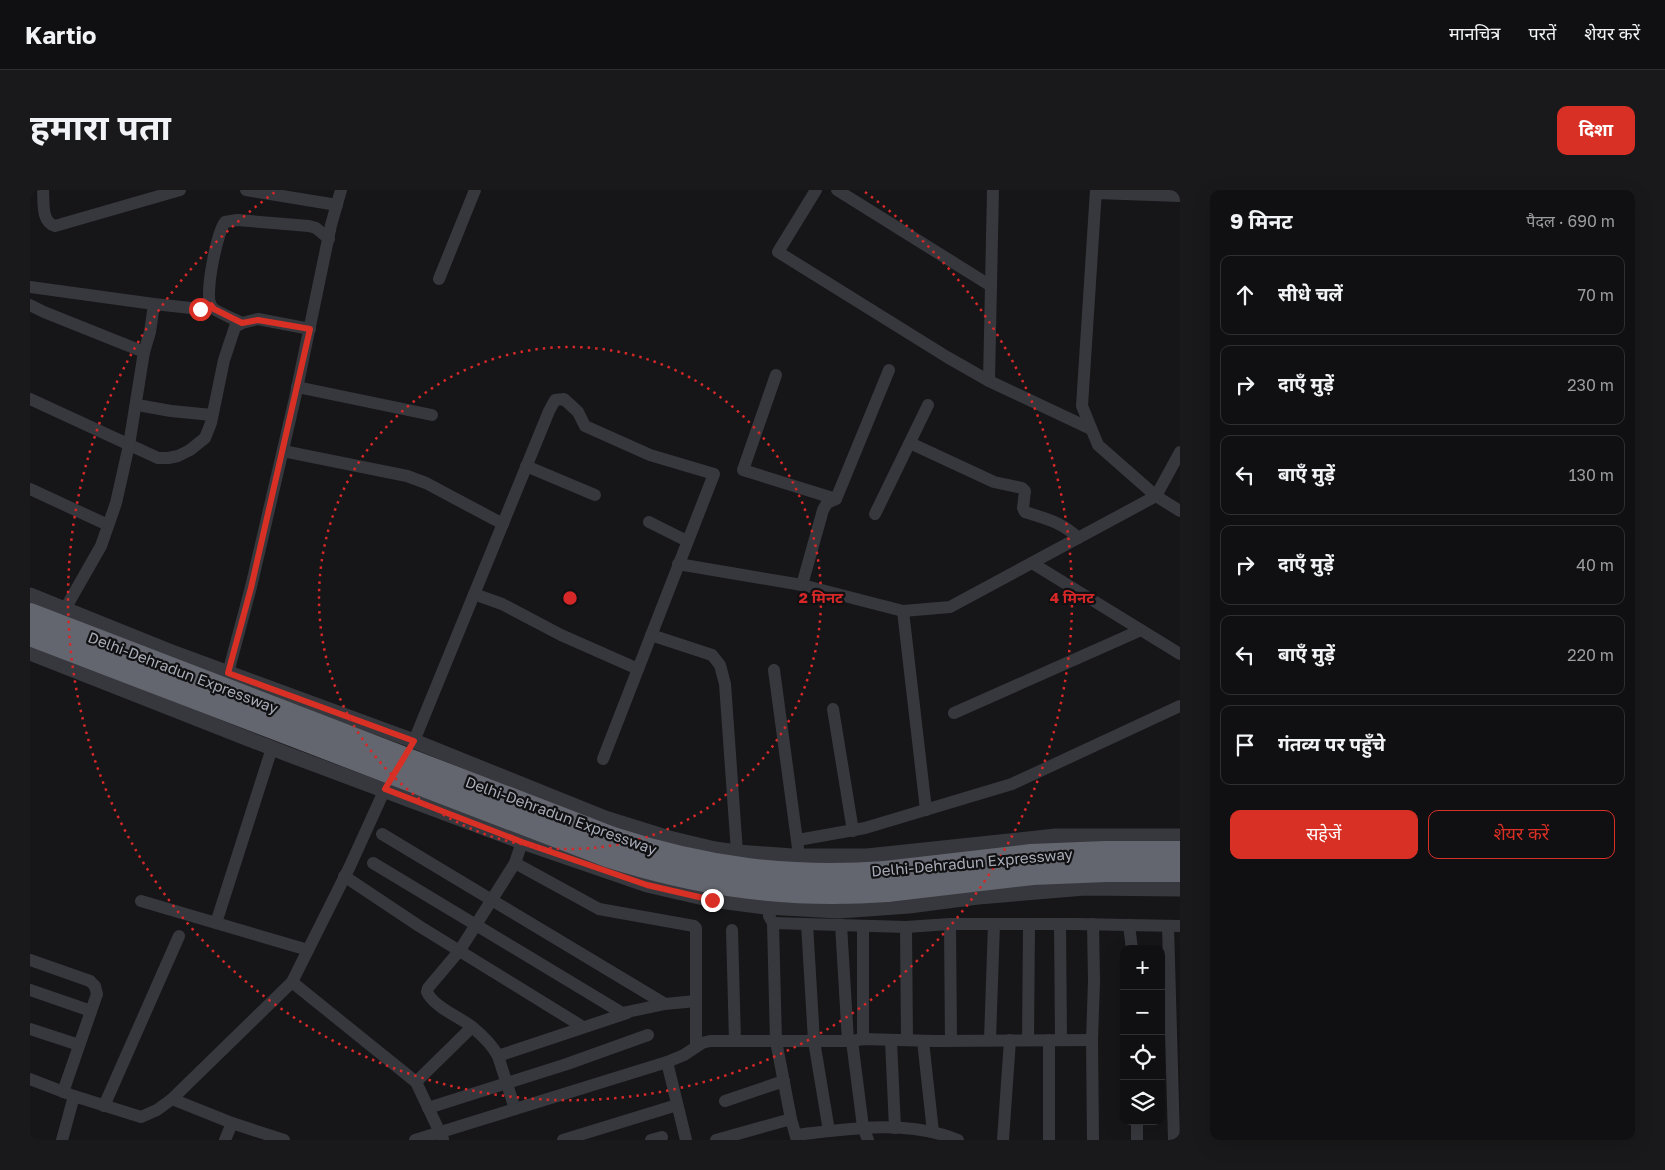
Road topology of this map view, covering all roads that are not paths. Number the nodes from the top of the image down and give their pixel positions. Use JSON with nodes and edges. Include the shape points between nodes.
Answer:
{"nodes":[{"id":1,"x":43,"y":190,"type":"edge"},
{"id":2,"x":180,"y":190,"type":"edge"},
{"id":3,"x":246,"y":190,"type":"edge"},
{"id":4,"x":341,"y":190,"type":"edge"},
{"id":5,"x":476,"y":190,"type":"edge"},
{"id":6,"x":816,"y":190,"type":"edge"},
{"id":7,"x":837,"y":190,"type":"edge"},
{"id":8,"x":993,"y":190,"type":"edge"},
{"id":9,"x":1096,"y":191,"type":"edge"},
{"id":10,"x":268,"y":192,"type":"edge"},
{"id":11,"x":1180,"y":196,"type":"edge"},
{"id":12,"x":337,"y":204,"type":"junction"},
{"id":13,"x":329,"y":239,"type":"junction"},
{"id":14,"x":439,"y":279,"type":"dead end"},
{"id":15,"x":30,"y":286,"type":"edge"},
{"id":16,"x":991,"y":286,"type":"junction"},
{"id":17,"x":154,"y":304,"type":"junction"},
{"id":18,"x":30,"y":305,"type":"edge"},
{"id":19,"x":211,"y":305,"type":"junction"},
{"id":20,"x":242,"y":323,"type":"junction"},
{"id":21,"x":310,"y":329,"type":"junction"},
{"id":22,"x":144,"y":352,"type":"junction"},
{"id":23,"x":889,"y":370,"type":"dead end"},
{"id":24,"x":776,"y":375,"type":"dead end"},
{"id":25,"x":989,"y":381,"type":"junction"},
{"id":26,"x":297,"y":387,"type":"junction"},
{"id":27,"x":30,"y":399,"type":"edge"},
{"id":28,"x":928,"y":405,"type":"dead end"},
{"id":29,"x":143,"y":406,"type":"dead end"},
{"id":30,"x":212,"y":415,"type":"junction"},
{"id":31,"x":432,"y":415,"type":"dead end"},
{"id":32,"x":1091,"y":429,"type":"junction"},
{"id":33,"x":910,"y":442,"type":"junction"},
{"id":34,"x":130,"y":445,"type":"junction"},
{"id":35,"x":283,"y":451,"type":"junction"},
{"id":36,"x":1180,"y":452,"type":"edge"},
{"id":37,"x":526,"y":466,"type":"junction"},
{"id":38,"x":30,"y":489,"type":"edge"},
{"id":39,"x":595,"y":495,"type":"dead end"},
{"id":40,"x":1156,"y":496,"type":"junction"},
{"id":41,"x":836,"y":499,"type":"junction"},
{"id":42,"x":1180,"y":511,"type":"edge"},
{"id":43,"x":876,"y":514,"type":"dead end"},
{"id":44,"x":649,"y":522,"type":"dead end"},
{"id":45,"x":108,"y":524,"type":"junction"},
{"id":46,"x":502,"y":524,"type":"junction"},
{"id":47,"x":1078,"y":538,"type":"junction"},
{"id":48,"x":687,"y":541,"type":"junction"},
{"id":49,"x":1032,"y":563,"type":"junction"},
{"id":50,"x":678,"y":564,"type":"junction"},
{"id":51,"x":802,"y":586,"type":"junction"},
{"id":52,"x":474,"y":594,"type":"junction"},
{"id":53,"x":30,"y":595,"type":"edge"},
{"id":54,"x":65,"y":609,"type":"junction"},
{"id":55,"x":903,"y":612,"type":"junction"},
{"id":56,"x":30,"y":614,"type":"edge"},
{"id":57,"x":1141,"y":630,"type":"junction"},
{"id":58,"x":30,"y":635,"type":"edge"},
{"id":59,"x":651,"y":635,"type":"junction"},
{"id":60,"x":30,"y":653,"type":"edge"},
{"id":61,"x":1180,"y":654,"type":"edge"},
{"id":62,"x":638,"y":668,"type":"junction"},
{"id":63,"x":774,"y":670,"type":"dead end"},
{"id":64,"x":228,"y":673,"type":"junction"},
{"id":65,"x":1180,"y":706,"type":"edge"},
{"id":66,"x":833,"y":709,"type":"dead end"},
{"id":67,"x":954,"y":713,"type":"dead end"},
{"id":68,"x":414,"y":741,"type":"junction"},
{"id":69,"x":272,"y":748,"type":"junction"},
{"id":70,"x":603,"y":759,"type":"dead end"},
{"id":71,"x":385,"y":789,"type":"junction"},
{"id":72,"x":926,"y":810,"type":"junction"},
{"id":73,"x":853,"y":832,"type":"junction"},
{"id":74,"x":382,"y":834,"type":"dead end"},
{"id":75,"x":1180,"y":836,"type":"edge"},
{"id":76,"x":798,"y":840,"type":"junction"},
{"id":77,"x":522,"y":842,"type":"junction"},
{"id":78,"x":737,"y":852,"type":"junction"},
{"id":79,"x":1180,"y":852,"type":"edge"},
{"id":80,"x":799,"y":856,"type":"junction"},
{"id":81,"x":373,"y":863,"type":"dead end"},
{"id":82,"x":515,"y":863,"type":"junction"},
{"id":83,"x":1180,"y":871,"type":"edge"},
{"id":84,"x":344,"y":876,"type":"junction"},
{"id":85,"x":1180,"y":889,"type":"edge"},
{"id":86,"x":492,"y":899,"type":"junction"},
{"id":87,"x":141,"y":901,"type":"dead end"},
{"id":88,"x":764,"y":908,"type":"junction"},
{"id":89,"x":216,"y":923,"type":"junction"},
{"id":90,"x":774,"y":923,"type":"junction"},
{"id":91,"x":807,"y":924,"type":"junction"},
{"id":92,"x":950,"y":924,"type":"junction"},
{"id":93,"x":994,"y":924,"type":"junction"},
{"id":94,"x":1029,"y":924,"type":"junction"},
{"id":95,"x":1060,"y":924,"type":"junction"},
{"id":96,"x":1093,"y":924,"type":"junction"},
{"id":97,"x":476,"y":925,"type":"junction"},
{"id":98,"x":841,"y":925,"type":"junction"},
{"id":99,"x":1129,"y":925,"type":"junction"},
{"id":100,"x":863,"y":926,"type":"junction"},
{"id":101,"x":1174,"y":926,"type":"edge"},
{"id":102,"x":906,"y":927,"type":"junction"},
{"id":103,"x":732,"y":930,"type":"dead end"},
{"id":104,"x":179,"y":936,"type":"dead end"},
{"id":105,"x":1132,"y":945,"type":"edge"},
{"id":106,"x":308,"y":950,"type":"junction"},
{"id":107,"x":460,"y":950,"type":"junction"},
{"id":108,"x":30,"y":960,"type":"edge"},
{"id":109,"x":292,"y":982,"type":"junction"},
{"id":110,"x":30,"y":990,"type":"edge"},
{"id":111,"x":696,"y":1001,"type":"junction"},
{"id":112,"x":665,"y":1004,"type":"junction"},
{"id":113,"x":91,"y":1011,"type":"junction"},
{"id":114,"x":627,"y":1013,"type":"junction"},
{"id":115,"x":472,"y":1027,"type":"junction"},
{"id":116,"x":583,"y":1027,"type":"junction"},
{"id":117,"x":30,"y":1029,"type":"edge"},
{"id":118,"x":648,"y":1035,"type":"dead end"},
{"id":119,"x":854,"y":1040,"type":"junction"},
{"id":120,"x":907,"y":1040,"type":"junction"},
{"id":121,"x":990,"y":1040,"type":"junction"},
{"id":122,"x":1010,"y":1040,"type":"junction"},
{"id":123,"x":1028,"y":1040,"type":"junction"},
{"id":124,"x":1055,"y":1040,"type":"junction"},
{"id":125,"x":1092,"y":1040,"type":"junction"},
{"id":126,"x":735,"y":1041,"type":"junction"},
{"id":127,"x":776,"y":1041,"type":"junction"},
{"id":128,"x":814,"y":1041,"type":"junction"},
{"id":129,"x":891,"y":1041,"type":"junction"},
{"id":130,"x":923,"y":1041,"type":"junction"},
{"id":131,"x":951,"y":1041,"type":"junction"},
{"id":132,"x":79,"y":1045,"type":"junction"},
{"id":133,"x":696,"y":1047,"type":"junction"},
{"id":134,"x":498,"y":1056,"type":"junction"},
{"id":135,"x":667,"y":1062,"type":"junction"},
{"id":136,"x":30,"y":1079,"type":"edge"},
{"id":137,"x":784,"y":1081,"type":"junction"},
{"id":138,"x":416,"y":1082,"type":"junction"},
{"id":139,"x":507,"y":1083,"type":"junction"},
{"id":140,"x":69,"y":1094,"type":"junction"},
{"id":141,"x":172,"y":1099,"type":"junction"},
{"id":142,"x":725,"y":1101,"type":"dead end"},
{"id":143,"x":677,"y":1104,"type":"junction"},
{"id":144,"x":104,"y":1106,"type":"junction"},
{"id":145,"x":428,"y":1108,"type":"junction"},
{"id":146,"x":515,"y":1109,"type":"junction"},
{"id":147,"x":791,"y":1119,"type":"junction"},
{"id":148,"x":232,"y":1123,"type":"junction"},
{"id":149,"x":1137,"y":1125,"type":"edge"},
{"id":150,"x":863,"y":1127,"type":"junction"},
{"id":151,"x":895,"y":1128,"type":"junction"},
{"id":152,"x":829,"y":1131,"type":"junction"},
{"id":153,"x":933,"y":1132,"type":"junction"},
{"id":154,"x":260,"y":1136,"type":"edge"},
{"id":155,"x":442,"y":1136,"type":"edge"},
{"id":156,"x":797,"y":1137,"type":"edge"},
{"id":157,"x":62,"y":1140,"type":"edge"},
{"id":158,"x":225,"y":1140,"type":"edge"},
{"id":159,"x":284,"y":1140,"type":"edge"},
{"id":160,"x":415,"y":1140,"type":"edge"},
{"id":161,"x":563,"y":1140,"type":"edge"},
{"id":162,"x":686,"y":1140,"type":"edge"},
{"id":163,"x":716,"y":1140,"type":"edge"},
{"id":164,"x":868,"y":1140,"type":"edge"},
{"id":165,"x":958,"y":1140,"type":"edge"},
{"id":166,"x":1003,"y":1140,"type":"edge"},
{"id":167,"x":1049,"y":1140,"type":"edge"},
{"id":168,"x":1093,"y":1140,"type":"edge"},
{"id":169,"x":1137,"y":1140,"type":"edge"},
{"id":170,"x":1174,"y":1140,"type":"edge"}],
"edges":[{"from":1,"to":2,"type":"street","via":[[44,213],[50,225],[55,226]]},
{"from":3,"to":10,"type":"street"},
{"from":4,"to":12,"type":"street"},
{"from":5,"to":14,"type":"street"},
{"from":6,"to":25,"type":"street","via":[[778,252]]},
{"from":7,"to":16,"type":"street"},
{"from":8,"to":16,"type":"street"},
{"from":9,"to":11,"type":"street"},
{"from":9,"to":32,"type":"street","via":[[1082,406]]},
{"from":10,"to":12,"type":"street"},
{"from":12,"to":13,"type":"street"},
{"from":13,"to":19,"type":"street","via":[[309,226],[237,220],[225,222],[216,244],[210,285]]},
{"from":13,"to":21,"type":"street"},
{"from":15,"to":17,"type":"street"},
{"from":16,"to":25,"type":"street"},
{"from":17,"to":19,"type":"street","via":[[200,309]]},
{"from":17,"to":22,"type":"street"},
{"from":18,"to":22,"type":"street"},
{"from":19,"to":20,"type":"street"},
{"from":20,"to":21,"type":"street","via":[[258,320]]},
{"from":20,"to":30,"type":"street","via":[[235,327],[230,338]]},
{"from":21,"to":26,"type":"street"},
{"from":22,"to":34,"type":"street"},
{"from":23,"to":41,"type":"street"},
{"from":24,"to":41,"type":"street","via":[[743,470]]},
{"from":25,"to":32,"type":"street"},
{"from":26,"to":31,"type":"street"},
{"from":26,"to":35,"type":"street"},
{"from":27,"to":34,"type":"street"},
{"from":28,"to":33,"type":"street"},
{"from":29,"to":30,"type":"street"},
{"from":30,"to":34,"type":"street","via":[[205,438],[178,456],[158,458]]},
{"from":32,"to":40,"type":"street","via":[[1098,446]]},
{"from":33,"to":43,"type":"street"},
{"from":33,"to":47,"type":"street","via":[[994,482],[1022,488],[1025,491],[1025,512],[1061,524]]},
{"from":34,"to":45,"type":"street"},
{"from":35,"to":46,"type":"street","via":[[407,476]]},
{"from":35,"to":64,"type":"street"},
{"from":36,"to":40,"type":"street"},
{"from":37,"to":39,"type":"street"},
{"from":37,"to":46,"type":"street"},
{"from":37,"to":48,"type":"street","via":[[554,400],[564,400],[578,412],[585,426],[650,455],[714,474]]},
{"from":38,"to":45,"type":"street"},
{"from":40,"to":42,"type":"street"},
{"from":40,"to":47,"type":"street"},
{"from":41,"to":51,"type":"street","via":[[823,510]]},
{"from":44,"to":48,"type":"street"},
{"from":45,"to":54,"type":"street","via":[[101,546]]},
{"from":46,"to":52,"type":"street"},
{"from":47,"to":49,"type":"street"},
{"from":48,"to":50,"type":"street"},
{"from":49,"to":55,"type":"street","via":[[950,607]]},
{"from":49,"to":57,"type":"street"},
{"from":50,"to":51,"type":"street"},
{"from":50,"to":59,"type":"street"},
{"from":51,"to":55,"type":"street"},
{"from":52,"to":62,"type":"street"},
{"from":52,"to":68,"type":"street"},
{"from":53,"to":54,"type":"street"},
{"from":54,"to":64,"type":"street"},
{"from":55,"to":72,"type":"street"},
{"from":56,"to":79,"type":"highway","name":"Delhi-Dehradun Expressway","bridge":true,"via":[[613,838],[706,863],[776,873],[855,874],[1031,855]]},
{"from":57,"to":61,"type":"street"},
{"from":57,"to":67,"type":"street"},
{"from":58,"to":83,"type":"highway","name":"Delhi-Dehradun Expressway","bridge":true,"via":[[606,856],[702,882],[765,891],[856,893],[1033,874]]},
{"from":59,"to":62,"type":"street"},
{"from":59,"to":78,"type":"street","via":[[712,655],[720,665],[725,684]]},
{"from":60,"to":69,"type":"street"},
{"from":62,"to":70,"type":"street"},
{"from":63,"to":76,"type":"street"},
{"from":64,"to":68,"type":"street"},
{"from":65,"to":72,"type":"street","via":[[1012,784]]},
{"from":66,"to":73,"type":"street"},
{"from":68,"to":71,"type":"street"},
{"from":68,"to":78,"type":"street","via":[[605,818],[669,838]]},
{"from":69,"to":71,"type":"street"},
{"from":69,"to":89,"type":"street"},
{"from":71,"to":77,"type":"street"},
{"from":71,"to":84,"type":"street"},
{"from":72,"to":73,"type":"street"},
{"from":73,"to":76,"type":"street"},
{"from":74,"to":86,"type":"street"},
{"from":75,"to":80,"type":"street","via":[[1056,836],[867,856]]},
{"from":76,"to":80,"type":"street"},
{"from":77,"to":82,"type":"street"},
{"from":77,"to":88,"type":"street","via":[[647,885]]},
{"from":78,"to":80,"type":"street"},
{"from":81,"to":97,"type":"street"},
{"from":82,"to":86,"type":"street"},
{"from":82,"to":111,"type":"street","via":[[598,910],[694,926]]},
{"from":84,"to":106,"type":"street"},
{"from":84,"to":107,"type":"street"},
{"from":85,"to":88,"type":"street","via":[[1085,888],[838,911]]},
{"from":86,"to":97,"type":"street"},
{"from":86,"to":112,"type":"street"},
{"from":87,"to":89,"type":"street"},
{"from":88,"to":90,"type":"street"},
{"from":89,"to":106,"type":"street"},
{"from":90,"to":91,"type":"street"},
{"from":90,"to":127,"type":"street"},
{"from":91,"to":98,"type":"street"},
{"from":91,"to":128,"type":"street"},
{"from":92,"to":93,"type":"street"},
{"from":92,"to":102,"type":"street"},
{"from":92,"to":131,"type":"street"},
{"from":93,"to":94,"type":"street"},
{"from":93,"to":121,"type":"street"},
{"from":94,"to":95,"type":"street"},
{"from":94,"to":123,"type":"street"},
{"from":95,"to":96,"type":"street"},
{"from":95,"to":124,"type":"street"},
{"from":96,"to":99,"type":"street"},
{"from":96,"to":125,"type":"street"},
{"from":97,"to":107,"type":"street"},
{"from":97,"to":114,"type":"street","via":[[622,1014]]},
{"from":98,"to":100,"type":"street"},
{"from":98,"to":119,"type":"street"},
{"from":99,"to":101,"type":"street"},
{"from":99,"to":105,"type":"street"},
{"from":100,"to":102,"type":"street"},
{"from":100,"to":119,"type":"street"},
{"from":101,"to":170,"type":"street"},
{"from":102,"to":120,"type":"street"},
{"from":103,"to":126,"type":"street"},
{"from":104,"to":144,"type":"street"},
{"from":106,"to":109,"type":"street"},
{"from":107,"to":115,"type":"street","via":[[427,992],[432,1000]]},
{"from":107,"to":116,"type":"street"},
{"from":108,"to":113,"type":"street","via":[[90,981],[97,994]]},
{"from":109,"to":138,"type":"street"},
{"from":109,"to":141,"type":"street"},
{"from":110,"to":113,"type":"street"},
{"from":111,"to":112,"type":"street"},
{"from":111,"to":133,"type":"street"},
{"from":112,"to":114,"type":"street"},
{"from":113,"to":132,"type":"street"},
{"from":114,"to":116,"type":"street"},
{"from":115,"to":134,"type":"street"},
{"from":115,"to":138,"type":"street"},
{"from":116,"to":134,"type":"street"},
{"from":117,"to":132,"type":"street"},
{"from":118,"to":139,"type":"street"},
{"from":119,"to":128,"type":"street"},
{"from":119,"to":129,"type":"street"},
{"from":119,"to":150,"type":"street"},
{"from":120,"to":129,"type":"street"},
{"from":120,"to":130,"type":"street"},
{"from":121,"to":122,"type":"street"},
{"from":121,"to":131,"type":"street"},
{"from":122,"to":123,"type":"street"},
{"from":122,"to":166,"type":"street"},
{"from":123,"to":124,"type":"street"},
{"from":124,"to":125,"type":"street"},
{"from":124,"to":167,"type":"street"},
{"from":125,"to":168,"type":"street"},
{"from":126,"to":127,"type":"street"},
{"from":126,"to":133,"type":"street","via":[[710,1042]]},
{"from":127,"to":128,"type":"street"},
{"from":127,"to":137,"type":"street"},
{"from":128,"to":152,"type":"street"},
{"from":129,"to":151,"type":"street"},
{"from":130,"to":131,"type":"street"},
{"from":130,"to":153,"type":"street"},
{"from":132,"to":140,"type":"street"},
{"from":133,"to":135,"type":"street"},
{"from":134,"to":139,"type":"street"},
{"from":135,"to":143,"type":"street"},
{"from":135,"to":146,"type":"street"},
{"from":136,"to":140,"type":"street"},
{"from":137,"to":142,"type":"street"},
{"from":137,"to":147,"type":"street"},
{"from":138,"to":145,"type":"street"},
{"from":139,"to":145,"type":"street"},
{"from":139,"to":146,"type":"street"},
{"from":140,"to":144,"type":"street"},
{"from":140,"to":157,"type":"street"},
{"from":141,"to":144,"type":"street","via":[[141,1116]]},
{"from":141,"to":148,"type":"street"},
{"from":143,"to":161,"type":"street"},
{"from":143,"to":162,"type":"street"},
{"from":145,"to":155,"type":"street"},
{"from":146,"to":155,"type":"street"},
{"from":147,"to":156,"type":"street"},
{"from":147,"to":163,"type":"street"},
{"from":148,"to":154,"type":"street"},
{"from":148,"to":158,"type":"street"},
{"from":149,"to":169,"type":"street"},
{"from":150,"to":151,"type":"street"},
{"from":150,"to":152,"type":"street"},
{"from":150,"to":164,"type":"street"},
{"from":151,"to":153,"type":"street"},
{"from":152,"to":156,"type":"street"},
{"from":153,"to":165,"type":"street"},
{"from":154,"to":159,"type":"street"},
{"from":155,"to":160,"type":"street"}]}
